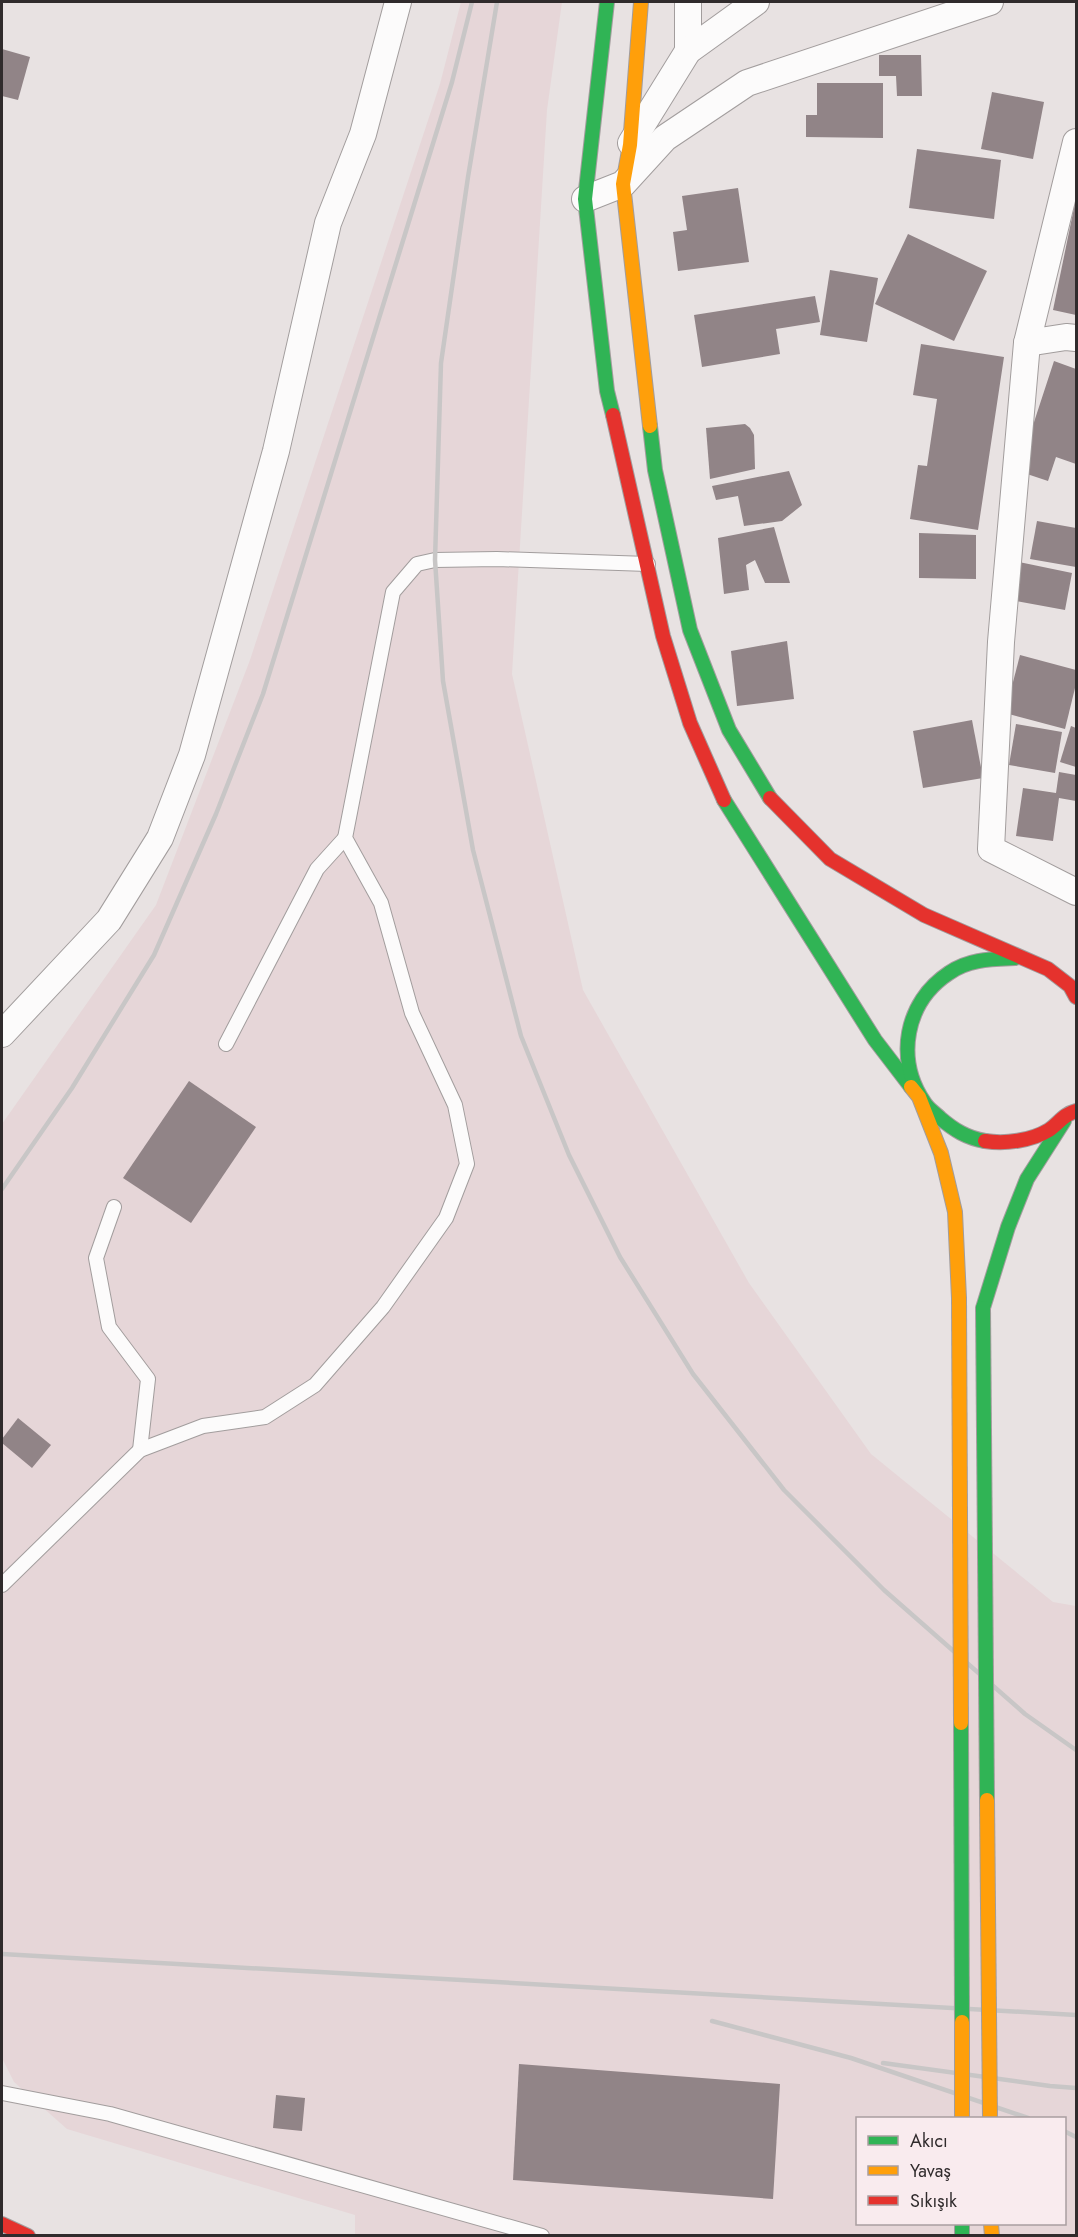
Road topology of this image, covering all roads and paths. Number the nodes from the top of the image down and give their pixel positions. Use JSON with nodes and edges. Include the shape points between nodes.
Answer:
{"nodes":[{"id":1,"x":398,"y":2,"type":"edge"},
{"id":2,"x":607,"y":2,"type":"edge"},
{"id":3,"x":641,"y":2,"type":"edge"},
{"id":4,"x":688,"y":2,"type":"edge"},
{"id":5,"x":756,"y":2,"type":"edge"},
{"id":6,"x":990,"y":2,"type":"edge"},
{"id":7,"x":688,"y":51,"type":"junction"},
{"id":8,"x":1077,"y":142,"type":"edge"},
{"id":9,"x":630,"y":145,"type":"junction"},
{"id":10,"x":623,"y":184,"type":"junction"},
{"id":11,"x":585,"y":199,"type":"junction"},
{"id":12,"x":1077,"y":338,"type":"edge"},
{"id":13,"x":1027,"y":343,"type":"junction"},
{"id":14,"x":648,"y":564,"type":"junction"},
{"id":15,"x":345,"y":838,"type":"junction"},
{"id":16,"x":1077,"y":892,"type":"edge"},
{"id":17,"x":1024,"y":958,"type":"junction"},
{"id":18,"x":1070,"y":969,"type":"dead end"},
{"id":19,"x":1077,"y":997,"type":"edge"},
{"id":20,"x":2,"y":1035,"type":"edge"},
{"id":21,"x":226,"y":1044,"type":"dead end"},
{"id":22,"x":919,"y":1097,"type":"junction"},
{"id":23,"x":1074,"y":1108,"type":"edge"},
{"id":24,"x":114,"y":1207,"type":"dead end"},
{"id":25,"x":140,"y":1450,"type":"junction"},
{"id":26,"x":2,"y":1585,"type":"edge"},
{"id":27,"x":2,"y":2093,"type":"edge"},
{"id":28,"x":962,"y":2117,"type":"edge"},
{"id":29,"x":990,"y":2117,"type":"edge"},
{"id":30,"x":2,"y":2224,"type":"edge"},
{"id":31,"x":28,"y":2235,"type":"edge"},
{"id":32,"x":542,"y":2235,"type":"edge"}],
"edges":[{"from":1,"to":20,"type":"street","via":[[363,134],[328,223],[276,452],[188,765],[160,838],[109,920]]},
{"from":2,"to":11,"type":"main road"},
{"from":3,"to":9,"type":"main road"},
{"from":4,"to":7,"type":"street"},
{"from":5,"to":7,"type":"street"},
{"from":6,"to":10,"type":"street","via":[[747,83],[666,138]]},
{"from":7,"to":9,"type":"street"},
{"from":8,"to":13,"type":"street"},
{"from":9,"to":10,"type":"main road"},
{"from":9,"to":11,"type":"street"},
{"from":10,"to":11,"type":"street"},
{"from":10,"to":17,"type":"main road","via":[[656,470],[690,630],[729,730],[772,802],[830,859],[924,915]]},
{"from":11,"to":14,"type":"main road","via":[[607,392]]},
{"from":12,"to":13,"type":"street"},
{"from":13,"to":16,"type":"street","via":[[1001,642],[991,849]]},
{"from":14,"to":15,"type":"lane","via":[[487,559],[417,564],[393,592]]},
{"from":14,"to":22,"type":"main road","via":[[663,636],[690,723],[727,807],[875,1040]]},
{"from":15,"to":21,"type":"lane","via":[[317,869]]},
{"from":15,"to":25,"type":"lane","via":[[381,903],[412,1013],[455,1105],[467,1164],[446,1218],[383,1307],[315,1385],[264,1417],[203,1426]]},
{"from":17,"to":18,"type":"main road"},
{"from":17,"to":19,"type":"main road","via":[[1048,969]]},
{"from":17,"to":22,"type":"main road","via":[[996,956],[969,961],[945,973],[925,992],[912,1016],[906,1042],[908,1070]]},
{"from":22,"to":23,"type":"main road","via":[[938,1119],[962,1135],[991,1142],[1020,1141],[1038,1134]]},
{"from":22,"to":28,"type":"main road","bridge":true,"via":[[941,1153],[955,1212],[959,1298]]},
{"from":23,"to":29,"type":"main road","bridge":true,"via":[[1028,1179],[1008,1227],[983,1308]]},
{"from":24,"to":25,"type":"lane","via":[[96,1258],[109,1327],[148,1379]]},
{"from":25,"to":26,"type":"lane"},
{"from":27,"to":32,"type":"lane","via":[[110,2114]]},
{"from":30,"to":31,"type":"main road"}]}
